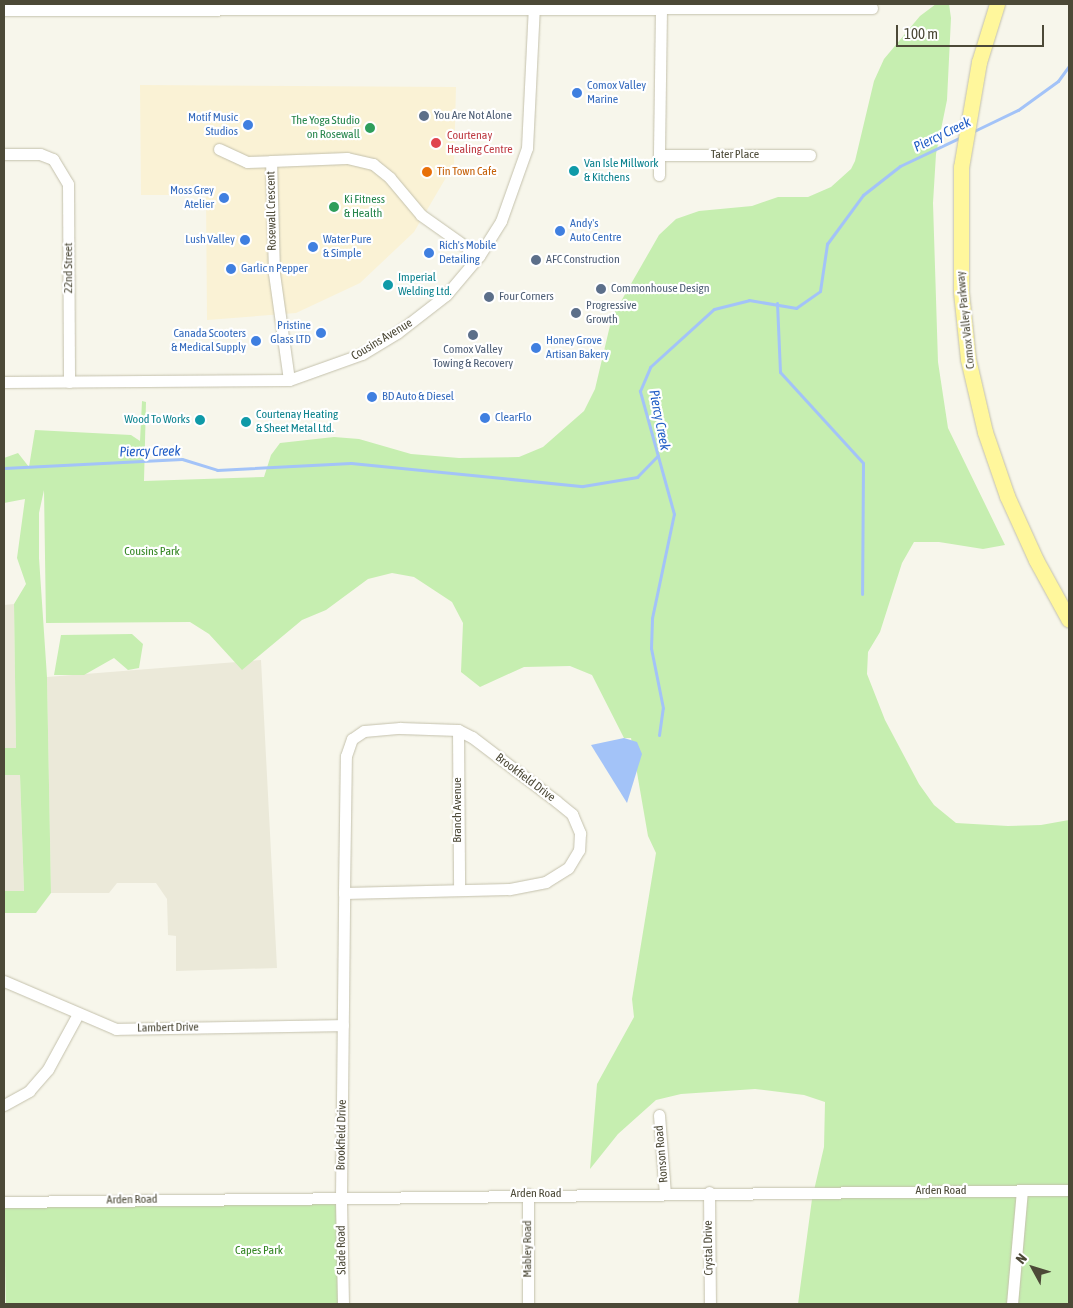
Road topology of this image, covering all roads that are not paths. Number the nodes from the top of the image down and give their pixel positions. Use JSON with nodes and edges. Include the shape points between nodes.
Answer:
{"nodes":[{"id":1,"x":997,"y":4,"type":"edge"},
{"id":2,"x":534,"y":7,"type":"edge"},
{"id":3,"x":872,"y":8,"type":"dead end"},
{"id":4,"x":661,"y":9,"type":"junction"},
{"id":5,"x":4,"y":10,"type":"edge"},
{"id":6,"x":219,"y":149,"type":"dead end"},
{"id":7,"x":4,"y":154,"type":"edge"},
{"id":8,"x":810,"y":154,"type":"dead end"},
{"id":9,"x":660,"y":156,"type":"junction"},
{"id":10,"x":271,"y":161,"type":"junction"},
{"id":11,"x":659,"y":175,"type":"dead end"},
{"id":12,"x":479,"y":256,"type":"junction"},
{"id":13,"x":290,"y":380,"type":"junction"},
{"id":14,"x":4,"y":382,"type":"edge"},
{"id":15,"x":69,"y":382,"type":"junction"},
{"id":16,"x":1069,"y":620,"type":"edge"},
{"id":17,"x":458,"y":730,"type":"junction"},
{"id":18,"x":459,"y":890,"type":"junction"},
{"id":19,"x":344,"y":893,"type":"junction"},
{"id":20,"x":4,"y":981,"type":"edge"},
{"id":21,"x":78,"y":1014,"type":"junction"},
{"id":22,"x":343,"y":1025,"type":"junction"},
{"id":23,"x":4,"y":1105,"type":"edge"},
{"id":24,"x":659,"y":1115,"type":"dead end"},
{"id":25,"x":1022,"y":1190,"type":"junction"},
{"id":26,"x":1069,"y":1190,"type":"edge"},
{"id":27,"x":709,"y":1192,"type":"junction"},
{"id":28,"x":528,"y":1194,"type":"junction"},
{"id":29,"x":665,"y":1194,"type":"junction"},
{"id":30,"x":341,"y":1197,"type":"junction"},
{"id":31,"x":4,"y":1202,"type":"edge"},
{"id":32,"x":343,"y":1304,"type":"edge"},
{"id":33,"x":528,"y":1304,"type":"edge"},
{"id":34,"x":710,"y":1304,"type":"edge"},
{"id":35,"x":1012,"y":1304,"type":"edge"}],
"edges":[{"from":1,"to":16,"type":"main road","name":"Comox Valley Parkway","via":[[979,62],[961,167],[961,292],[968,359],[985,432],[1007,496],[1036,560]]},
{"from":2,"to":4,"type":"street"},
{"from":2,"to":5,"type":"street"},
{"from":2,"to":12,"type":"street","name":"Cousins Avenue","via":[[527,148],[501,222]]},
{"from":3,"to":4,"type":"street"},
{"from":4,"to":9,"type":"street"},
{"from":6,"to":10,"type":"street","name":"Rosewall Crescent","via":[[247,162]]},
{"from":7,"to":15,"type":"street","name":"22nd Street","via":[[40,154],[53,159],[68,184]]},
{"from":8,"to":9,"type":"street","name":"Tater Place"},
{"from":9,"to":11,"type":"street"},
{"from":10,"to":12,"type":"street","name":"Rosewall Crescent","via":[[348,158],[373,164],[390,178],[421,215]]},
{"from":10,"to":13,"type":"street","name":"Rosewall Crescent","via":[[274,273]]},
{"from":12,"to":13,"type":"street","name":"Cousins Avenue","via":[[446,295],[397,333],[362,354]]},
{"from":13,"to":15,"type":"street","name":"Cousins Avenue"},
{"from":14,"to":15,"type":"street","name":"Cousins Avenue"},
{"from":17,"to":18,"type":"street","name":"Branch Avenue"},
{"from":17,"to":18,"type":"street","name":"Brookfield Drive","via":[[472,737],[567,810],[580,833],[579,850],[568,868],[546,882],[509,889]]},
{"from":17,"to":19,"type":"street","name":"Brookfield Drive","via":[[373,730],[364,731],[352,739],[346,756]]},
{"from":18,"to":19,"type":"street","name":"Brookfield Drive"},
{"from":19,"to":22,"type":"street","name":"Brookfield Drive"},
{"from":20,"to":21,"type":"street","name":"Lambert Drive"},
{"from":21,"to":22,"type":"street","name":"Lambert Drive","via":[[116,1030]]},
{"from":21,"to":23,"type":"street","via":[[48,1069],[29,1091]]},
{"from":22,"to":30,"type":"street","name":"Brookfield Drive"},
{"from":24,"to":29,"type":"street","name":"Ronson Road"},
{"from":25,"to":26,"type":"street","name":"Arden Road"},
{"from":25,"to":27,"type":"street","name":"Arden Road"},
{"from":25,"to":35,"type":"street"},
{"from":27,"to":29,"type":"street","name":"Arden Road"},
{"from":27,"to":34,"type":"street","name":"Crystal Drive"},
{"from":28,"to":29,"type":"street","name":"Arden Road"},
{"from":28,"to":30,"type":"street","name":"Arden Road"},
{"from":28,"to":33,"type":"street","name":"Mabley Road"},
{"from":30,"to":31,"type":"street","name":"Arden Road"},
{"from":30,"to":32,"type":"street","name":"Slade Road"}]}
